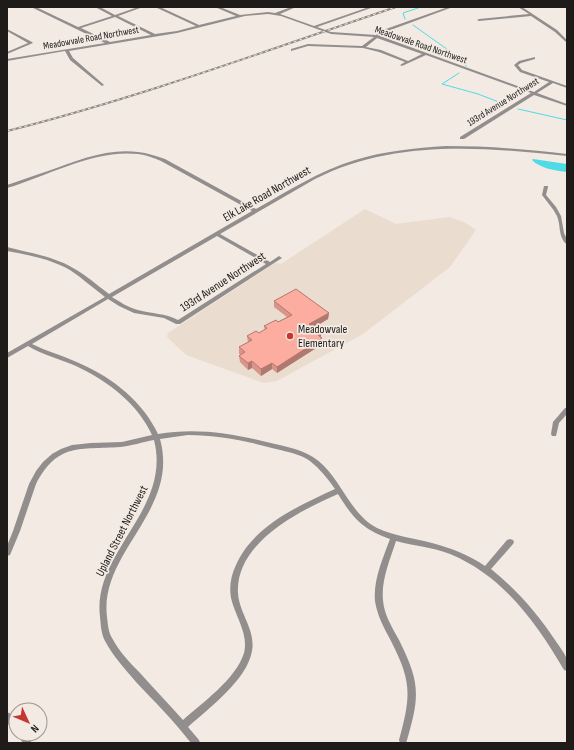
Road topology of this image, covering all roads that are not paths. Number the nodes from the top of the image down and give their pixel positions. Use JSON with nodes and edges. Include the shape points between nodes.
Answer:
{"nodes":[{"id":1,"x":33,"y":7,"type":"edge"},
{"id":2,"x":96,"y":7,"type":"edge"},
{"id":3,"x":142,"y":7,"type":"edge"},
{"id":4,"x":157,"y":7,"type":"edge"},
{"id":5,"x":217,"y":7,"type":"edge"},
{"id":6,"x":294,"y":7,"type":"edge"},
{"id":7,"x":372,"y":7,"type":"edge"},
{"id":8,"x":451,"y":7,"type":"edge"},
{"id":9,"x":520,"y":7,"type":"edge"},
{"id":10,"x":276,"y":14,"type":"junction"},
{"id":11,"x":532,"y":15,"type":"junction"},
{"id":12,"x":115,"y":16,"type":"junction"},
{"id":13,"x":239,"y":16,"type":"junction"},
{"id":14,"x":479,"y":20,"type":"dead end"},
{"id":15,"x":313,"y":26,"type":"junction"},
{"id":16,"x":200,"y":27,"type":"junction"},
{"id":17,"x":79,"y":28,"type":"junction"},
{"id":18,"x":7,"y":30,"type":"edge"},
{"id":19,"x":155,"y":35,"type":"junction"},
{"id":20,"x":376,"y":36,"type":"junction"},
{"id":21,"x":567,"y":42,"type":"edge"},
{"id":22,"x":109,"y":43,"type":"junction"},
{"id":23,"x":363,"y":46,"type":"junction"},
{"id":24,"x":67,"y":50,"type":"junction"},
{"id":25,"x":292,"y":50,"type":"dead end"},
{"id":26,"x":7,"y":53,"type":"edge"},
{"id":27,"x":425,"y":54,"type":"junction"},
{"id":28,"x":534,"y":58,"type":"dead end"},
{"id":29,"x":7,"y":60,"type":"edge"},
{"id":30,"x":407,"y":62,"type":"junction"},
{"id":31,"x":402,"y":65,"type":"dead end"},
{"id":32,"x":552,"y":82,"type":"junction"},
{"id":33,"x":102,"y":85,"type":"dead end"},
{"id":34,"x":567,"y":87,"type":"edge"},
{"id":35,"x":534,"y":93,"type":"junction"},
{"id":36,"x":567,"y":105,"type":"edge"},
{"id":37,"x":462,"y":138,"type":"dead end"},
{"id":38,"x":567,"y":155,"type":"edge"},
{"id":39,"x":7,"y":187,"type":"edge"},
{"id":40,"x":546,"y":187,"type":"dead end"},
{"id":41,"x":256,"y":211,"type":"junction"},
{"id":42,"x":217,"y":234,"type":"junction"},
{"id":43,"x":567,"y":242,"type":"edge"},
{"id":44,"x":7,"y":249,"type":"edge"},
{"id":45,"x":279,"y":258,"type":"dead end"},
{"id":46,"x":270,"y":264,"type":"junction"},
{"id":47,"x":109,"y":296,"type":"junction"},
{"id":48,"x":28,"y":344,"type":"junction"},
{"id":49,"x":7,"y":356,"type":"edge"},
{"id":50,"x":567,"y":410,"type":"edge"},
{"id":51,"x":554,"y":434,"type":"dead end"},
{"id":52,"x":157,"y":437,"type":"junction"},
{"id":53,"x":339,"y":490,"type":"junction"},
{"id":54,"x":394,"y":537,"type":"junction"},
{"id":55,"x":510,"y":542,"type":"dead end"},
{"id":56,"x":7,"y":553,"type":"edge"},
{"id":57,"x":486,"y":570,"type":"junction"},
{"id":58,"x":567,"y":667,"type":"edge"},
{"id":59,"x":183,"y":726,"type":"junction"},
{"id":60,"x":403,"y":740,"type":"dead end"},
{"id":61,"x":196,"y":743,"type":"edge"}],
"edges":[{"from":1,"to":17,"type":"street"},
{"from":2,"to":12,"type":"street"},
{"from":3,"to":12,"type":"street"},
{"from":4,"to":16,"type":"street"},
{"from":5,"to":13,"type":"street"},
{"from":6,"to":10,"type":"street"},
{"from":7,"to":15,"type":"street"},
{"from":8,"to":20,"type":"street","via":[[393,27]]},
{"from":9,"to":11,"type":"street"},
{"from":10,"to":13,"type":"street","name":"Meadowvale Road Northwest","via":[[255,13]]},
{"from":10,"to":15,"type":"street","name":"Meadowvale Road Northwest"},
{"from":11,"to":14,"type":"street"},
{"from":11,"to":21,"type":"street"},
{"from":12,"to":17,"type":"street"},
{"from":12,"to":19,"type":"street"},
{"from":13,"to":16,"type":"street","name":"Meadowvale Road Northwest"},
{"from":15,"to":20,"type":"street","name":"Meadowvale Road Northwest","via":[[332,33]]},
{"from":16,"to":19,"type":"street","name":"Meadowvale Road Northwest"},
{"from":17,"to":22,"type":"street"},
{"from":18,"to":26,"type":"street","via":[[30,42],[29,45]]},
{"from":19,"to":22,"type":"street","name":"Meadowvale Road Northwest"},
{"from":20,"to":23,"type":"street"},
{"from":20,"to":27,"type":"street","name":"Meadowvale Road Northwest"},
{"from":22,"to":24,"type":"street","name":"Meadowvale Road Northwest"},
{"from":23,"to":25,"type":"street","via":[[308,45]]},
{"from":23,"to":30,"type":"street"},
{"from":24,"to":29,"type":"street","name":"Meadowvale Road Northwest"},
{"from":24,"to":33,"type":"street","via":[[71,58]]},
{"from":27,"to":30,"type":"street"},
{"from":27,"to":35,"type":"street","name":"Meadowvale Road Northwest"},
{"from":28,"to":32,"type":"street","via":[[518,62],[516,65]]},
{"from":30,"to":31,"type":"street"},
{"from":32,"to":34,"type":"street"},
{"from":32,"to":35,"type":"street","name":"193rd Avenue Northwest"},
{"from":35,"to":36,"type":"street","name":"Meadowvale Road Northwest"},
{"from":35,"to":37,"type":"street","name":"193rd Avenue Northwest"},
{"from":38,"to":41,"type":"street","name":"Elk Lake Road Northwest","via":[[489,148],[438,147],[399,152],[357,161],[327,171]]},
{"from":39,"to":41,"type":"street","via":[[96,156],[116,152],[137,153],[163,160]]},
{"from":40,"to":43,"type":"street","via":[[544,195],[559,215],[561,233]]},
{"from":41,"to":42,"type":"street","name":"Elk Lake Road Northwest"},
{"from":42,"to":46,"type":"street"},
{"from":42,"to":47,"type":"street","name":"Elk Lake Road Northwest"},
{"from":44,"to":47,"type":"street","via":[[64,266]]},
{"from":45,"to":46,"type":"street","name":"193rd Avenue Northwest"},
{"from":46,"to":47,"type":"street","name":"193rd Avenue Northwest","via":[[178,323],[162,314],[133,310]]},
{"from":47,"to":48,"type":"street","name":"Elk Lake Road Northwest"},
{"from":48,"to":49,"type":"street","name":"Elk Lake Road Northwest"},
{"from":48,"to":52,"type":"street","name":"Upland Street Northwest","via":[[71,361],[107,382],[140,408]]},
{"from":50,"to":51,"type":"street","via":[[556,422]]},
{"from":52,"to":53,"type":"street","via":[[195,433],[223,434],[287,449],[317,463]]},
{"from":52,"to":56,"type":"street","via":[[119,444],[80,445],[51,459],[36,478]]},
{"from":52,"to":59,"type":"street","name":"Upland Street Northwest","via":[[161,465],[156,491],[111,573],[104,592],[102,610],[105,630],[114,648]]},
{"from":53,"to":54,"type":"street","via":[[363,522],[379,532]]},
{"from":53,"to":59,"type":"street","via":[[304,506],[280,522],[252,547],[242,560],[235,575],[234,592],[248,635],[248,651],[237,675]]},
{"from":54,"to":57,"type":"street","via":[[453,552]]},
{"from":54,"to":60,"type":"street","via":[[380,584],[379,600],[382,615],[405,661],[413,686],[412,704]]},
{"from":55,"to":57,"type":"street"},
{"from":57,"to":58,"type":"street","via":[[528,609]]},
{"from":59,"to":61,"type":"street","name":"Upland Street Northwest"}]}
